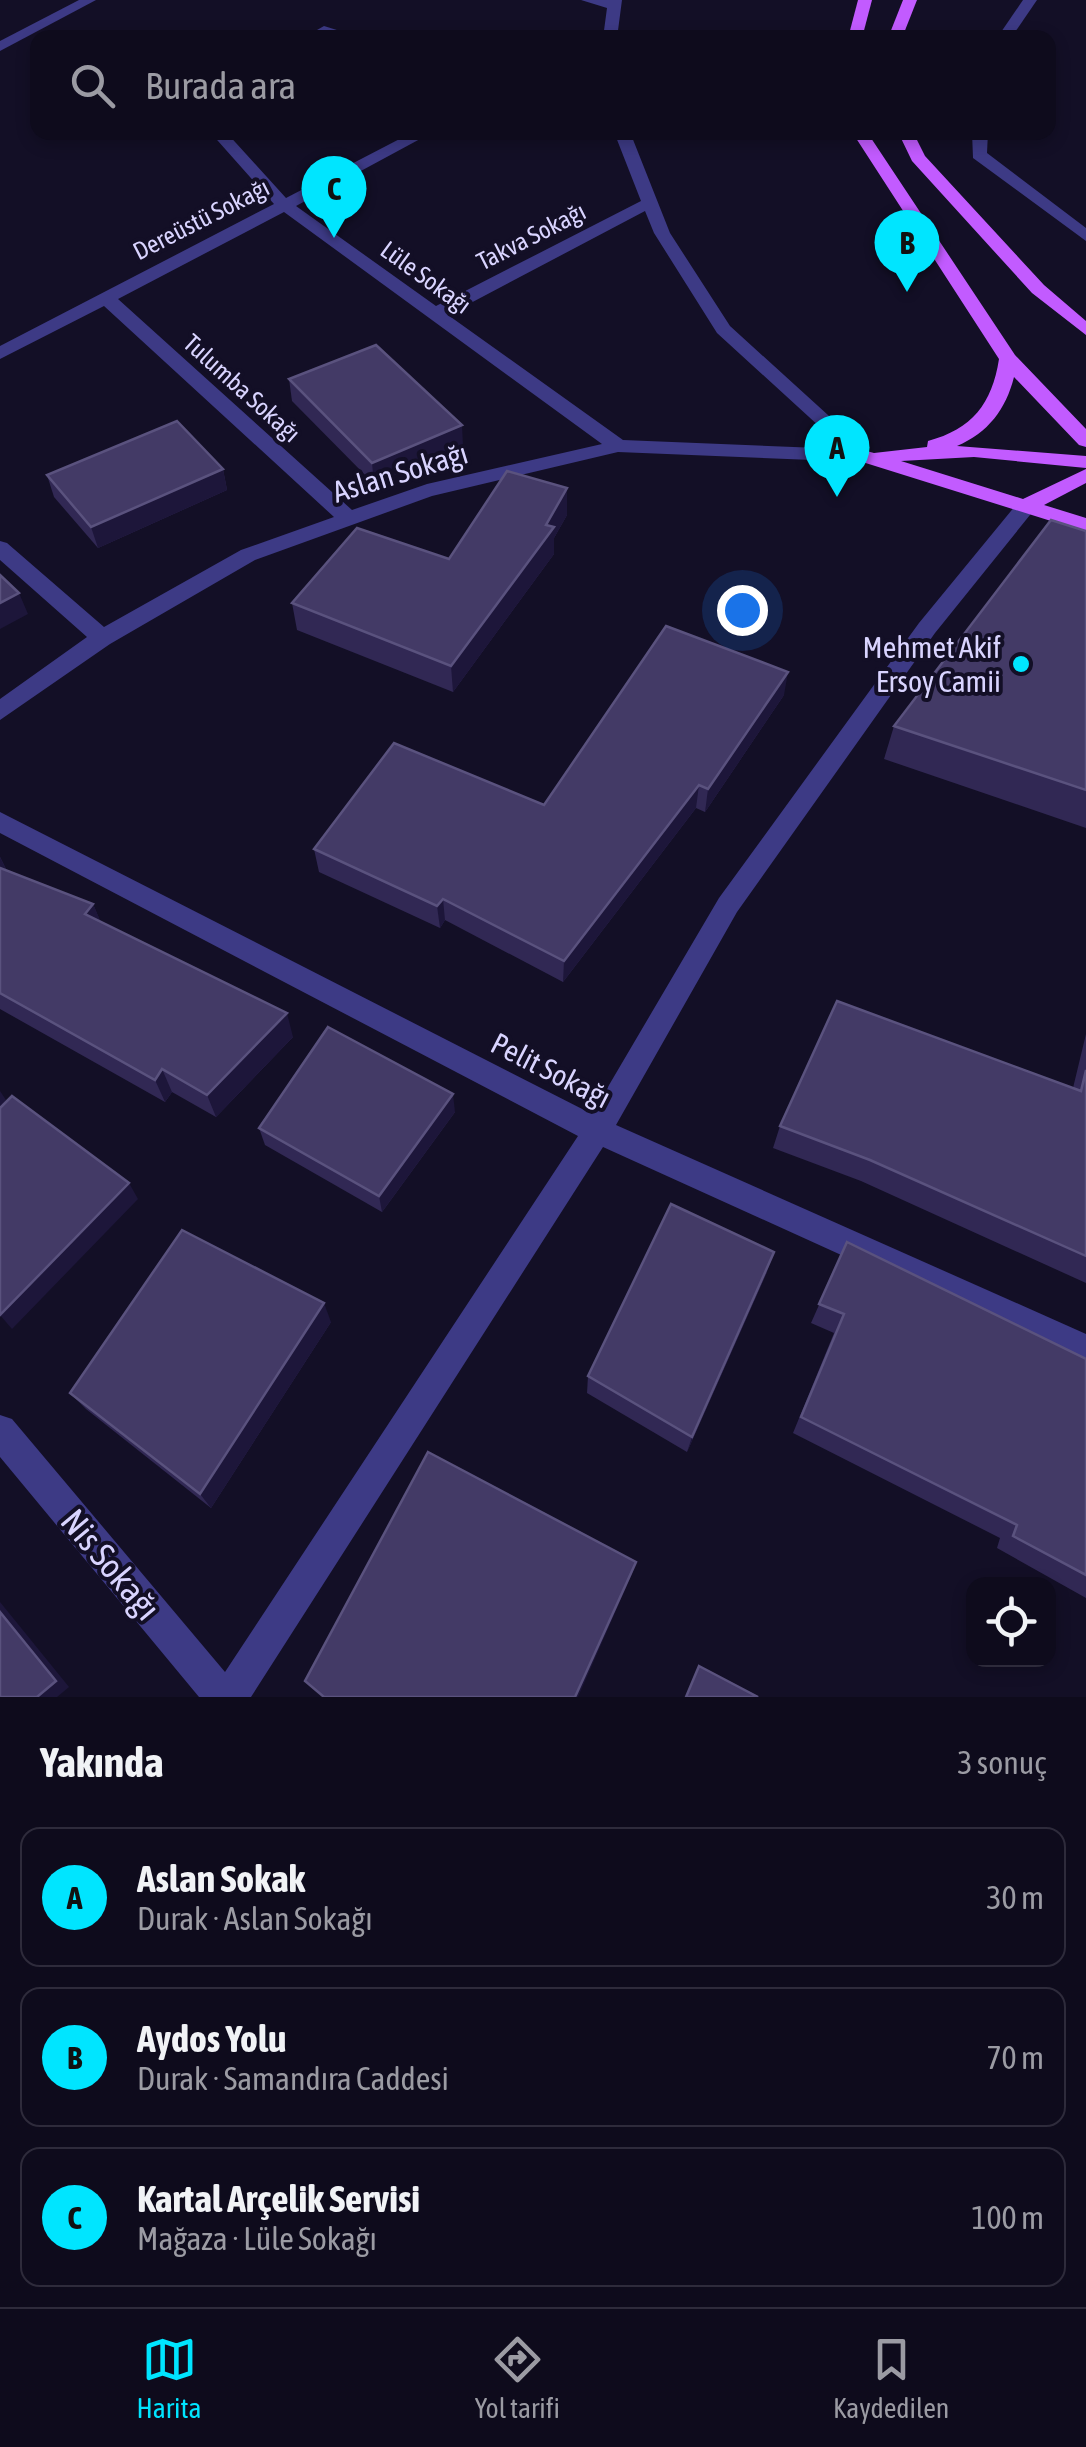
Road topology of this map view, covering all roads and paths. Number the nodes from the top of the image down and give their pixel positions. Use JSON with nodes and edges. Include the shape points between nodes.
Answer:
{"nodes":[{"id":1,"x":90,"y":0,"type":"edge"},
{"id":2,"x":588,"y":0,"type":"edge"},
{"id":3,"x":865,"y":0,"type":"edge"},
{"id":4,"x":910,"y":0,"type":"edge"},
{"id":5,"x":1030,"y":0,"type":"edge"},
{"id":6,"x":615,"y":3,"type":"edge"},
{"id":7,"x":33,"y":30,"type":"edge"},
{"id":8,"x":611,"y":30,"type":"edge"},
{"id":9,"x":857,"y":30,"type":"edge"},
{"id":10,"x":897,"y":30,"type":"edge"},
{"id":11,"x":1009,"y":30,"type":"edge"},
{"id":12,"x":30,"y":31,"type":"edge"},
{"id":13,"x":0,"y":47,"type":"edge"},
{"id":14,"x":223,"y":140,"type":"edge"},
{"id":15,"x":410,"y":140,"type":"edge"},
{"id":16,"x":625,"y":140,"type":"edge"},
{"id":17,"x":864,"y":140,"type":"edge"},
{"id":18,"x":909,"y":140,"type":"edge"},
{"id":19,"x":979,"y":140,"type":"edge"},
{"id":20,"x":650,"y":203,"type":"junction"},
{"id":21,"x":284,"y":205,"type":"junction"},
{"id":22,"x":1086,"y":236,"type":"edge"},
{"id":23,"x":104,"y":296,"type":"junction"},
{"id":24,"x":435,"y":314,"type":"junction"},
{"id":25,"x":1084,"y":329,"type":"edge"},
{"id":26,"x":0,"y":353,"type":"edge"},
{"id":27,"x":1008,"y":359,"type":"junction"},
{"id":28,"x":1086,"y":440,"type":"edge"},
{"id":29,"x":618,"y":446,"type":"junction"},
{"id":30,"x":864,"y":456,"type":"junction"},
{"id":31,"x":1086,"y":462,"type":"edge"},
{"id":32,"x":1086,"y":476,"type":"edge"},
{"id":33,"x":1027,"y":506,"type":"junction"},
{"id":34,"x":347,"y":518,"type":"junction"},
{"id":35,"x":1086,"y":526,"type":"edge"},
{"id":36,"x":0,"y":548,"type":"edge"},
{"id":37,"x":102,"y":638,"type":"junction"},
{"id":38,"x":0,"y":711,"type":"edge"},
{"id":39,"x":0,"y":822,"type":"edge"},
{"id":40,"x":597,"y":1131,"type":"junction"},
{"id":41,"x":1086,"y":1350,"type":"edge"},
{"id":42,"x":0,"y":1430,"type":"edge"},
{"id":43,"x":226,"y":1697,"type":"edge"}],
"edges":[{"from":1,"to":7,"type":"street"},
{"from":2,"to":6,"type":"street"},
{"from":3,"to":9,"type":"main road"},
{"from":4,"to":10,"type":"main road"},
{"from":5,"to":11,"type":"street"},
{"from":6,"to":8,"type":"street"},
{"from":12,"to":13,"type":"street"},
{"from":14,"to":21,"type":"street","name":"Lüle Sokağı"},
{"from":15,"to":21,"type":"street","name":"Dereüstü Sokağı"},
{"from":16,"to":20,"type":"street"},
{"from":17,"to":27,"type":"main road"},
{"from":18,"to":25,"type":"main road","via":[[918,158],[1038,288]]},
{"from":19,"to":22,"type":"street","via":[[978,155]]},
{"from":20,"to":24,"type":"street","name":"Takva Sokağı"},
{"from":20,"to":30,"type":"street","via":[[662,234],[723,329]]},
{"from":21,"to":23,"type":"street","name":"Dereüstü Sokağı"},
{"from":21,"to":24,"type":"street","name":"Lüle Sokağı"},
{"from":23,"to":26,"type":"street","name":"Dereüstü Sokağı"},
{"from":23,"to":34,"type":"street","name":"Tulumba Sokağı"},
{"from":24,"to":29,"type":"street","name":"Lüle Sokağı"},
{"from":27,"to":28,"type":"main road"},
{"from":27,"to":30,"type":"main road","via":[[1006,389],[991,414],[952,443]]},
{"from":29,"to":30,"type":"street","name":"Aslan Sokağı"},
{"from":29,"to":34,"type":"street","name":"Aslan Sokağı","via":[[427,490]]},
{"from":30,"to":31,"type":"main road","via":[[974,452]]},
{"from":30,"to":33,"type":"main road"},
{"from":32,"to":33,"type":"main road"},
{"from":33,"to":35,"type":"main road"},
{"from":33,"to":40,"type":"street","via":[[927,628],[740,889]]},
{"from":34,"to":37,"type":"street","name":"Aslan Sokağı","via":[[248,555]]},
{"from":36,"to":37,"type":"street"},
{"from":37,"to":38,"type":"street","name":"Aslan Sokağı"},
{"from":39,"to":40,"type":"street","name":"Pelit Sokağı"},
{"from":40,"to":41,"type":"street","name":"Pelit Sokağı"},
{"from":40,"to":43,"type":"street"},
{"from":42,"to":43,"type":"street","name":"Nis Sokağı"}]}
